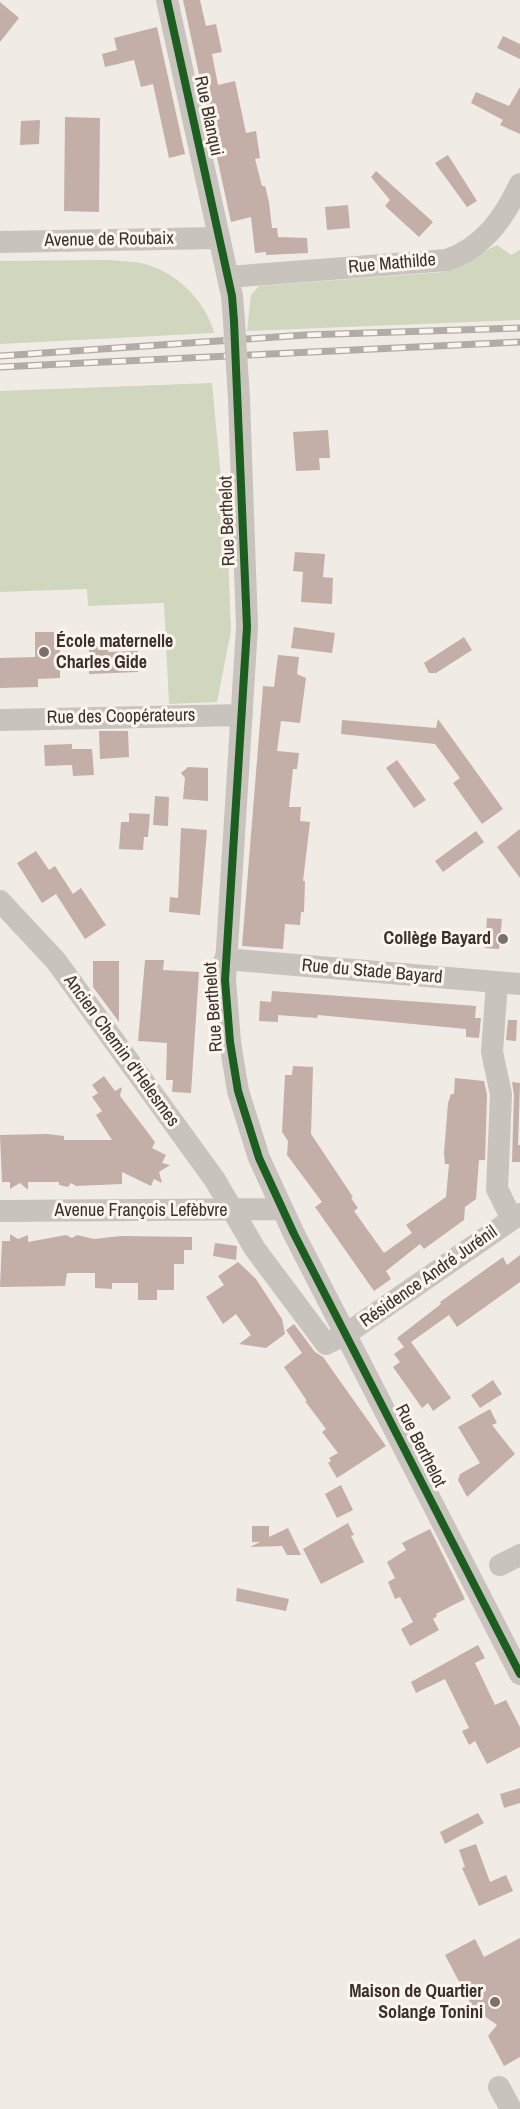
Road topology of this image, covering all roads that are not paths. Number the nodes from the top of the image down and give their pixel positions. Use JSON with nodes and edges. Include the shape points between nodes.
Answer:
{"nodes":[{"id":1,"x":167,"y":1,"type":"edge"},
{"id":2,"x":520,"y":184,"type":"edge"},
{"id":3,"x":219,"y":238,"type":"junction"},
{"id":4,"x":0,"y":242,"type":"edge"},
{"id":5,"x":228,"y":277,"type":"junction"},
{"id":6,"x":242,"y":715,"type":"junction"},
{"id":7,"x":0,"y":720,"type":"edge"},
{"id":8,"x":0,"y":901,"type":"edge"},
{"id":9,"x":225,"y":959,"type":"junction"},
{"id":10,"x":497,"y":982,"type":"junction"},
{"id":11,"x":520,"y":984,"type":"edge"},
{"id":12,"x":282,"y":1209,"type":"junction"},
{"id":13,"x":231,"y":1210,"type":"junction"},
{"id":14,"x":0,"y":1211,"type":"edge"},
{"id":15,"x":516,"y":1216,"type":"edge"},
{"id":16,"x":346,"y":1334,"type":"junction"},
{"id":17,"x":520,"y":1674,"type":"edge"},
{"id":18,"x":499,"y":2087,"type":"dead end"},
{"id":19,"x":511,"y":2109,"type":"edge"}],
"edges":[{"from":1,"to":3,"type":"street","name":"Rue Blanqui"},
{"from":2,"to":5,"type":"street","name":"Rue Mathilde","via":[[506,212],[486,236],[468,251],[447,260]]},
{"from":3,"to":4,"type":"street","name":"Avenue de Roubaix"},
{"from":3,"to":5,"type":"street","name":"Rue Berthelot"},
{"from":5,"to":6,"type":"street","name":"Rue Berthelot","bridge":true,"via":[[239,399],[247,627]]},
{"from":6,"to":7,"type":"street","name":"Rue des Coopérateurs"},
{"from":6,"to":9,"type":"street","name":"Rue Berthelot"},
{"from":8,"to":13,"type":"street","name":"Ancien Chemin d'Helesmes","via":[[56,961],[215,1180]]},
{"from":9,"to":10,"type":"street","name":"Rue du Stade Bayard"},
{"from":9,"to":12,"type":"street","name":"Rue Berthelot","via":[[227,1017],[238,1091],[259,1158]]},
{"from":10,"to":11,"type":"street","name":"Rue du Stade Bayard"},
{"from":10,"to":15,"type":"street","name":"Résidence André Jurénil","via":[[492,1052],[501,1094],[497,1189],[501,1201]]},
{"from":12,"to":13,"type":"street","name":"Avenue François Lefèbvre"},
{"from":12,"to":16,"type":"street","name":"Rue Berthelot"},
{"from":13,"to":14,"type":"street","name":"Avenue François Lefèbvre"},
{"from":13,"to":16,"type":"street","name":"Ancien Chemin d'Helesmes","via":[[321,1340],[326,1344]]},
{"from":15,"to":16,"type":"street","name":"Résidence André Jurénil"},
{"from":16,"to":17,"type":"street","name":"Rue Berthelot"},
{"from":18,"to":19,"type":"street"}]}
